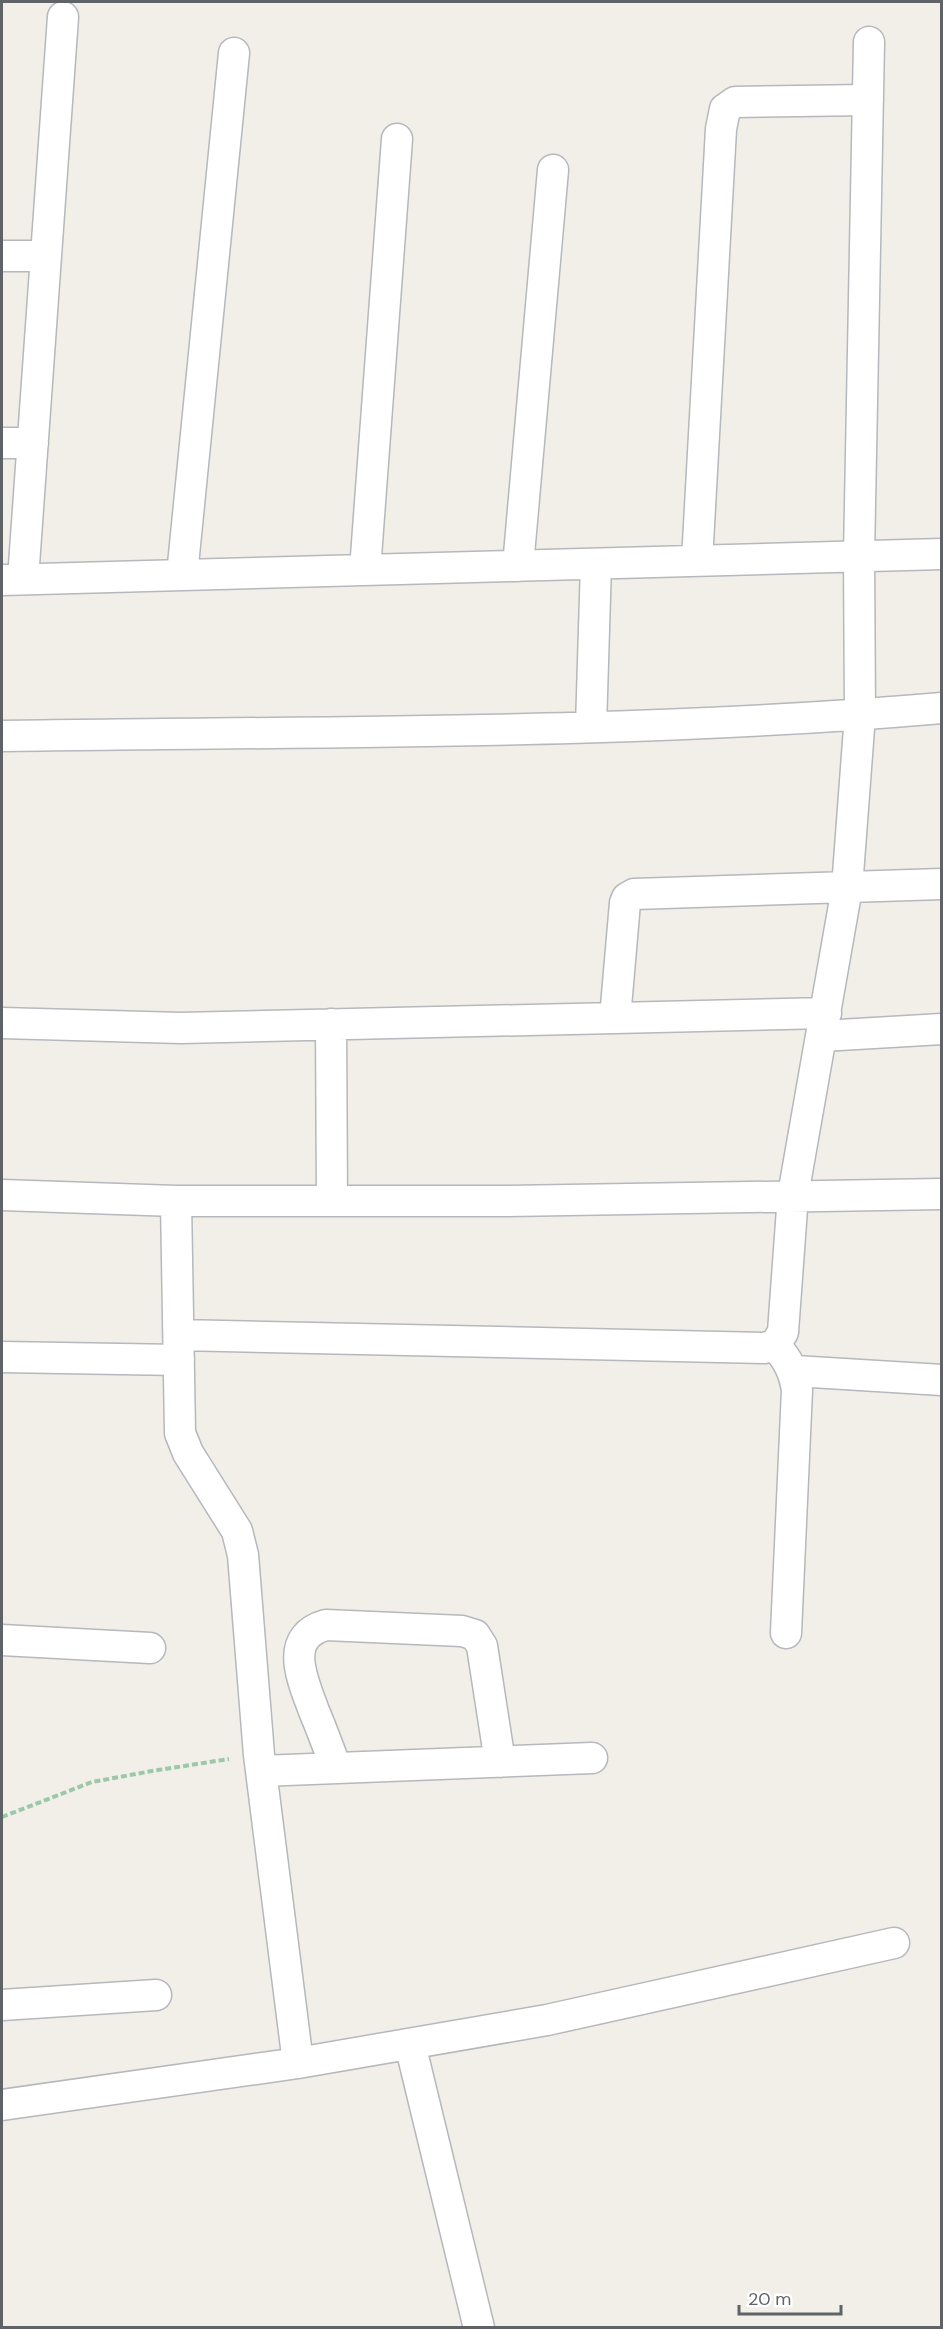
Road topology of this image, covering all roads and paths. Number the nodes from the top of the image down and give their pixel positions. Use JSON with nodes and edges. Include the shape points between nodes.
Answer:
{"nodes":[{"id":1,"x":63,"y":17,"type":"dead end"},
{"id":2,"x":869,"y":42,"type":"dead end"},
{"id":3,"x":234,"y":53,"type":"dead end"},
{"id":4,"x":868,"y":100,"type":"junction"},
{"id":5,"x":397,"y":140,"type":"dead end"},
{"id":6,"x":553,"y":170,"type":"dead end"},
{"id":7,"x":2,"y":256,"type":"edge"},
{"id":8,"x":46,"y":256,"type":"junction"},
{"id":9,"x":2,"y":443,"type":"edge"},
{"id":10,"x":33,"y":443,"type":"junction"},
{"id":11,"x":942,"y":554,"type":"edge"},
{"id":12,"x":859,"y":556,"type":"junction"},
{"id":13,"x":697,"y":561,"type":"junction"},
{"id":14,"x":596,"y":564,"type":"junction"},
{"id":15,"x":518,"y":566,"type":"junction"},
{"id":16,"x":365,"y":570,"type":"junction"},
{"id":17,"x":182,"y":575,"type":"junction"},
{"id":18,"x":12,"y":580,"type":"edge"},
{"id":19,"x":942,"y":708,"type":"edge"},
{"id":20,"x":860,"y":715,"type":"junction"},
{"id":21,"x":591,"y":727,"type":"junction"},
{"id":22,"x":2,"y":736,"type":"edge"},
{"id":23,"x":942,"y":884,"type":"edge"},
{"id":24,"x":847,"y":888,"type":"junction"},
{"id":25,"x":615,"y":1018,"type":"junction"},
{"id":26,"x":2,"y":1023,"type":"edge"},
{"id":27,"x":331,"y":1024,"type":"junction"},
{"id":28,"x":824,"y":1025,"type":"junction"},
{"id":29,"x":942,"y":1029,"type":"edge"},
{"id":30,"x":942,"y":1194,"type":"edge"},
{"id":31,"x":794,"y":1195,"type":"junction"},
{"id":32,"x":2,"y":1196,"type":"edge"},
{"id":33,"x":332,"y":1201,"type":"junction"},
{"id":34,"x":176,"y":1202,"type":"junction"},
{"id":35,"x":775,"y":1345,"type":"junction"},
{"id":36,"x":179,"y":1348,"type":"junction"},
{"id":37,"x":2,"y":1356,"type":"edge"},
{"id":38,"x":795,"y":1371,"type":"junction"},
{"id":39,"x":942,"y":1380,"type":"edge"},
{"id":40,"x":786,"y":1633,"type":"dead end"},
{"id":41,"x":2,"y":1640,"type":"edge"},
{"id":42,"x":150,"y":1648,"type":"dead end"},
{"id":43,"x":592,"y":1758,"type":"dead end"},
{"id":44,"x":500,"y":1762,"type":"junction"},
{"id":45,"x":260,"y":1763,"type":"junction"},
{"id":46,"x":336,"y":1768,"type":"junction"},
{"id":47,"x":2,"y":1816,"type":"edge"},
{"id":48,"x":894,"y":1943,"type":"dead end"},
{"id":49,"x":156,"y":1995,"type":"dead end"},
{"id":50,"x":2,"y":2006,"type":"edge"},
{"id":51,"x":410,"y":2044,"type":"junction"},
{"id":52,"x":298,"y":2063,"type":"junction"},
{"id":53,"x":2,"y":2105,"type":"edge"},
{"id":54,"x":478,"y":2328,"type":"edge"}],
"edges":[{"from":1,"to":8,"type":"street"},
{"from":2,"to":4,"type":"street"},
{"from":3,"to":17,"type":"street"},
{"from":4,"to":12,"type":"street"},
{"from":4,"to":13,"type":"street","via":[[735,102],[725,109]]},
{"from":5,"to":16,"type":"street"},
{"from":6,"to":15,"type":"street"},
{"from":7,"to":8,"type":"street"},
{"from":8,"to":10,"type":"street"},
{"from":9,"to":10,"type":"street"},
{"from":10,"to":18,"type":"street"},
{"from":11,"to":12,"type":"street"},
{"from":12,"to":13,"type":"street"},
{"from":12,"to":20,"type":"street"},
{"from":13,"to":14,"type":"street"},
{"from":14,"to":15,"type":"street"},
{"from":14,"to":21,"type":"street"},
{"from":15,"to":16,"type":"street"},
{"from":16,"to":17,"type":"street"},
{"from":17,"to":18,"type":"street"},
{"from":19,"to":20,"type":"street"},
{"from":20,"to":21,"type":"street"},
{"from":20,"to":24,"type":"street"},
{"from":21,"to":22,"type":"street"},
{"from":23,"to":24,"type":"street"},
{"from":24,"to":25,"type":"street","via":[[634,894],[625,903]]},
{"from":24,"to":28,"type":"street"},
{"from":25,"to":27,"type":"street"},
{"from":25,"to":28,"type":"street"},
{"from":26,"to":27,"type":"street","via":[[181,1028]]},
{"from":27,"to":33,"type":"street"},
{"from":28,"to":29,"type":"street"},
{"from":28,"to":31,"type":"street"},
{"from":30,"to":31,"type":"street"},
{"from":31,"to":33,"type":"street"},
{"from":31,"to":35,"type":"street","via":[[783,1332]]},
{"from":32,"to":34,"type":"street"},
{"from":33,"to":34,"type":"street"},
{"from":34,"to":36,"type":"street"},
{"from":35,"to":36,"type":"street"},
{"from":35,"to":38,"type":"street"},
{"from":36,"to":37,"type":"street"},
{"from":36,"to":45,"type":"street","via":[[180,1433],[188,1453],[237,1531],[243,1555]]},
{"from":38,"to":39,"type":"street"},
{"from":38,"to":40,"type":"street"},
{"from":41,"to":42,"type":"street"},
{"from":43,"to":44,"type":"street"},
{"from":44,"to":46,"type":"street"},
{"from":44,"to":46,"type":"street","via":[[482,1646],[475,1635],[462,1631],[326,1625],[313,1628],[300,1645],[298,1665]]},
{"from":45,"to":46,"type":"street"},
{"from":45,"to":47,"type":"path","via":[[152,1771],[92,1782]]},
{"from":45,"to":52,"type":"street"},
{"from":48,"to":51,"type":"street","via":[[547,2020]]},
{"from":49,"to":50,"type":"street"},
{"from":51,"to":52,"type":"street"},
{"from":51,"to":54,"type":"street"},
{"from":52,"to":53,"type":"street"}]}
